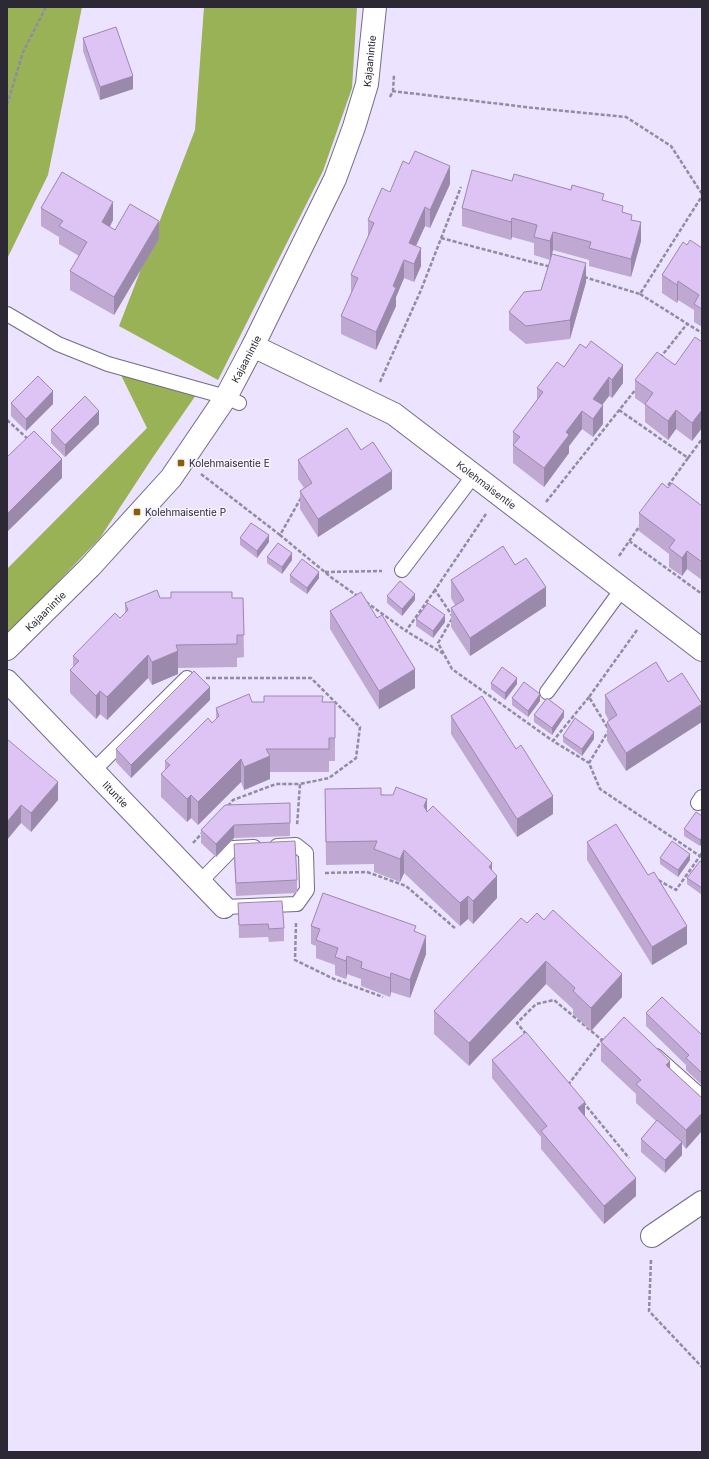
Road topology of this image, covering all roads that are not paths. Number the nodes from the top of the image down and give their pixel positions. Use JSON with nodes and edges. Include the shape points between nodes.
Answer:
{"nodes":[{"id":1,"x":375,"y":7,"type":"edge"},
{"id":2,"x":7,"y":314,"type":"edge"},
{"id":3,"x":254,"y":346,"type":"junction"},
{"id":4,"x":233,"y":400,"type":"junction"},
{"id":5,"x":474,"y":475,"type":"junction"},
{"id":6,"x":402,"y":570,"type":"road end"},
{"id":7,"x":622,"y":589,"type":"junction"},
{"id":8,"x":7,"y":649,"type":"edge"},
{"id":9,"x":702,"y":650,"type":"edge"},
{"id":10,"x":187,"y":678,"type":"edge"},
{"id":11,"x":7,"y":682,"type":"edge"},
{"id":12,"x":547,"y":692,"type":"dead end"},
{"id":13,"x":93,"y":771,"type":"junction"},
{"id":14,"x":200,"y":882,"type":"junction"},
{"id":15,"x":224,"y":907,"type":"joint"},
{"id":16,"x":645,"y":1046,"type":"edge"},
{"id":17,"x":702,"y":1097,"type":"edge"},
{"id":18,"x":702,"y":1202,"type":"edge"},
{"id":19,"x":652,"y":1236,"type":"road end"}],
"edges":[{"from":1,"to":3,"type":"street","name":"Kajaanintie","via":[[367,84],[354,127],[335,180]]},
{"from":2,"to":4,"type":"lane","via":[[58,344],[108,364]]},
{"from":3,"to":4,"type":"street","name":"Kajaanintie"},
{"from":3,"to":5,"type":"street","name":"Kolehmaisentie","via":[[394,414]]},
{"from":4,"to":8,"type":"street","name":"Kajaanintie","via":[[171,478],[90,567]]},
{"from":5,"to":6,"type":"lane"},
{"from":5,"to":7,"type":"street","name":"Kolehmaisentie"},
{"from":7,"to":9,"type":"street","name":"Kolehmaisentie"},
{"from":7,"to":12,"type":"lane"},
{"from":10,"to":13,"type":"lane"},
{"from":11,"to":13,"type":"street","name":"Iituntie"},
{"from":13,"to":14,"type":"street","name":"Iituntie"},
{"from":14,"to":15,"type":"street","name":"Iituntie"},
{"from":14,"to":15,"type":"lane","via":[[233,848],[296,845],[306,853],[307,890],[296,904]]},
{"from":16,"to":17,"type":"lane"},
{"from":18,"to":19,"type":"street"}]}
